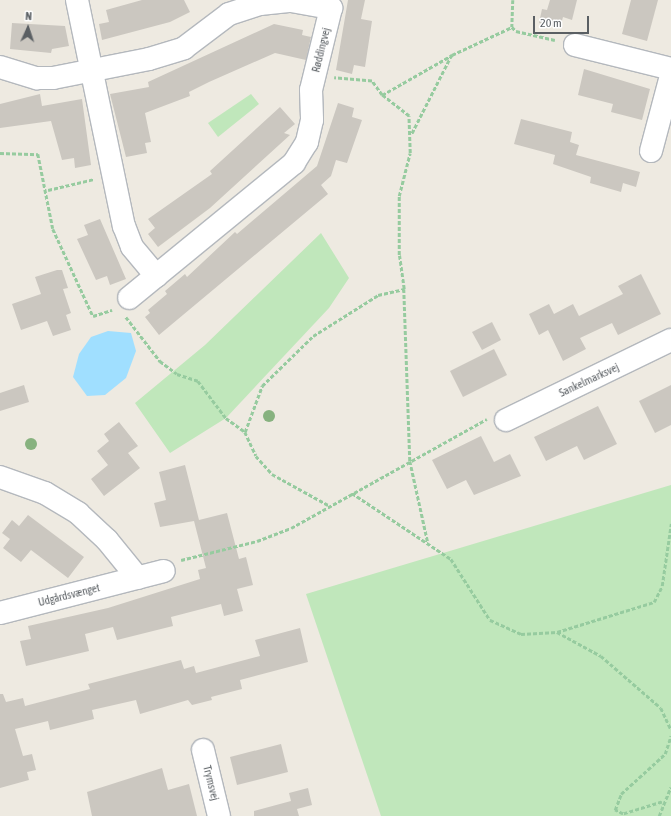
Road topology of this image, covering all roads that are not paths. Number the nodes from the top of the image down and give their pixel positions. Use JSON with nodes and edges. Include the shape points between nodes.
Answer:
{"nodes":[{"id":1,"x":77,"y":0,"type":"edge"},
{"id":2,"x":575,"y":45,"type":"road end"},
{"id":3,"x":0,"y":66,"type":"edge"},
{"id":4,"x":671,"y":69,"type":"edge"},
{"id":5,"x":93,"y":70,"type":"junction"},
{"id":6,"x":671,"y":76,"type":"edge"},
{"id":7,"x":651,"y":151,"type":"dead end"},
{"id":8,"x":156,"y":276,"type":"junction"},
{"id":9,"x":124,"y":308,"type":"road end"},
{"id":10,"x":671,"y":340,"type":"edge"},
{"id":11,"x":506,"y":420,"type":"road end"},
{"id":12,"x":0,"y":477,"type":"edge"},
{"id":13,"x":164,"y":572,"type":"road end"},
{"id":14,"x":138,"y":578,"type":"junction"},
{"id":15,"x":0,"y":613,"type":"edge"},
{"id":16,"x":203,"y":750,"type":"dead end"},
{"id":17,"x":219,"y":816,"type":"edge"}],
"edges":[{"from":1,"to":5,"type":"street"},
{"from":2,"to":4,"type":"street"},
{"from":3,"to":5,"type":"street","name":"Røddingvej","via":[[37,78]]},
{"from":5,"to":8,"type":"street","via":[[114,175],[132,247]]},
{"from":5,"to":8,"type":"street","name":"Røddingvej","via":[[184,48],[229,14],[260,4],[291,1],[331,8],[315,76],[307,142],[294,163]]},
{"from":6,"to":7,"type":"street"},
{"from":8,"to":9,"type":"street","name":"Røddingvej"},
{"from":10,"to":11,"type":"street","name":"Sankelmarksvej"},
{"from":12,"to":14,"type":"street","via":[[45,493],[78,513],[107,540]]},
{"from":13,"to":14,"type":"street","name":"Udgårdsvænget"},
{"from":14,"to":15,"type":"street","name":"Udgårdsvænget"},
{"from":16,"to":17,"type":"street","name":"Trymsvej"}]}
